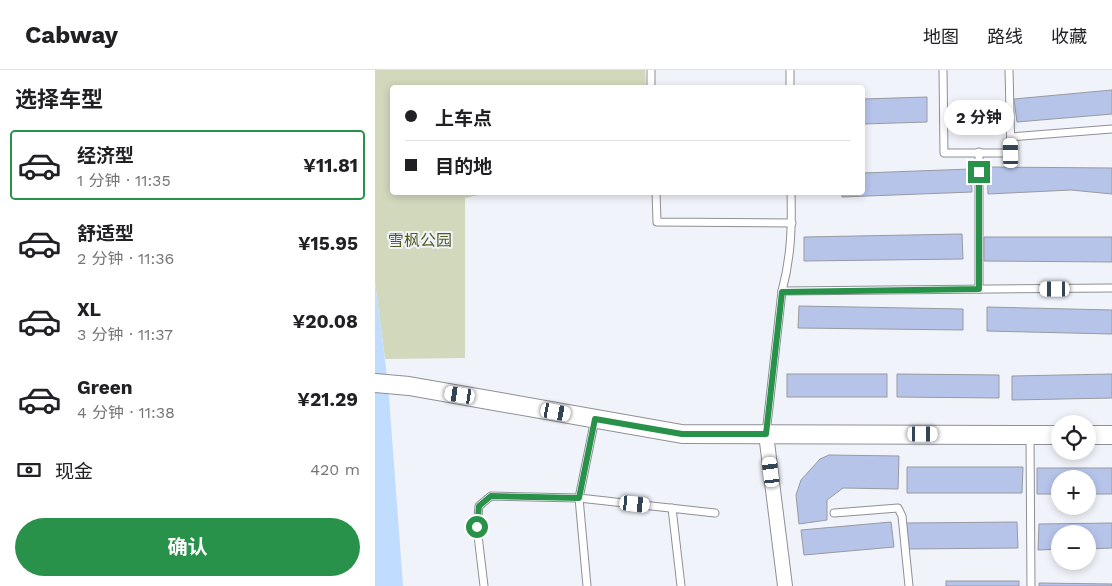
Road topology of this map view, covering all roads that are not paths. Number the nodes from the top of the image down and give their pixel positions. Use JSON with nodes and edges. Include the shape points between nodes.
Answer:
{"nodes":[{"id":1,"x":651,"y":70,"type":"edge"},
{"id":2,"x":790,"y":70,"type":"edge"},
{"id":3,"x":943,"y":70,"type":"edge"},
{"id":4,"x":1009,"y":70,"type":"edge"},
{"id":5,"x":651,"y":85,"type":"edge"},
{"id":6,"x":790,"y":85,"type":"edge"},
{"id":7,"x":1112,"y":129,"type":"edge"},
{"id":8,"x":1011,"y":137,"type":"junction"},
{"id":9,"x":979,"y":152,"type":"junction"},
{"id":10,"x":656,"y":195,"type":"edge"},
{"id":11,"x":791,"y":195,"type":"edge"},
{"id":12,"x":791,"y":223,"type":"junction"},
{"id":13,"x":1112,"y":288,"type":"edge"},
{"id":14,"x":979,"y":289,"type":"junction"},
{"id":15,"x":782,"y":292,"type":"junction"},
{"id":16,"x":375,"y":383,"type":"edge"},
{"id":17,"x":595,"y":419,"type":"junction"},
{"id":18,"x":766,"y":434,"type":"junction"},
{"id":19,"x":1029,"y":434,"type":"junction"},
{"id":20,"x":1051,"y":435,"type":"edge"},
{"id":21,"x":1096,"y":435,"type":"edge"},
{"id":22,"x":1112,"y":436,"type":"edge"},
{"id":23,"x":579,"y":498,"type":"junction"},
{"id":24,"x":672,"y":508,"type":"junction"},
{"id":25,"x":715,"y":513,"type":"dead end"},
{"id":26,"x":834,"y":513,"type":"dead end"},
{"id":27,"x":484,"y":586,"type":"edge"},
{"id":28,"x":587,"y":586,"type":"edge"},
{"id":29,"x":681,"y":586,"type":"edge"},
{"id":30,"x":785,"y":586,"type":"edge"},
{"id":31,"x":909,"y":586,"type":"edge"},
{"id":32,"x":1031,"y":586,"type":"edge"}],
"edges":[{"from":1,"to":5,"type":"lane"},
{"from":2,"to":6,"type":"lane"},
{"from":3,"to":9,"type":"lane","via":[[944,153]]},
{"from":4,"to":8,"type":"lane"},
{"from":7,"to":8,"type":"lane"},
{"from":8,"to":9,"type":"lane","via":[[1011,153]]},
{"from":9,"to":14,"type":"lane"},
{"from":10,"to":12,"type":"lane","via":[[657,222]]},
{"from":11,"to":12,"type":"lane"},
{"from":12,"to":15,"type":"lane","via":[[792,238]]},
{"from":13,"to":14,"type":"lane"},
{"from":14,"to":15,"type":"lane"},
{"from":15,"to":18,"type":"lane"},
{"from":16,"to":17,"type":"street","via":[[409,386]]},
{"from":17,"to":18,"type":"street","via":[[682,434]]},
{"from":17,"to":23,"type":"lane"},
{"from":18,"to":19,"type":"street"},
{"from":18,"to":30,"type":"street"},
{"from":19,"to":20,"type":"street"},
{"from":19,"to":32,"type":"lane"},
{"from":21,"to":22,"type":"street"},
{"from":23,"to":24,"type":"lane"},
{"from":23,"to":27,"type":"lane","via":[[491,496],[479,506],[477,527]]},
{"from":23,"to":28,"type":"lane"},
{"from":24,"to":25,"type":"lane"},
{"from":24,"to":29,"type":"lane"},
{"from":26,"to":31,"type":"lane","via":[[898,508],[902,516]]}]}
